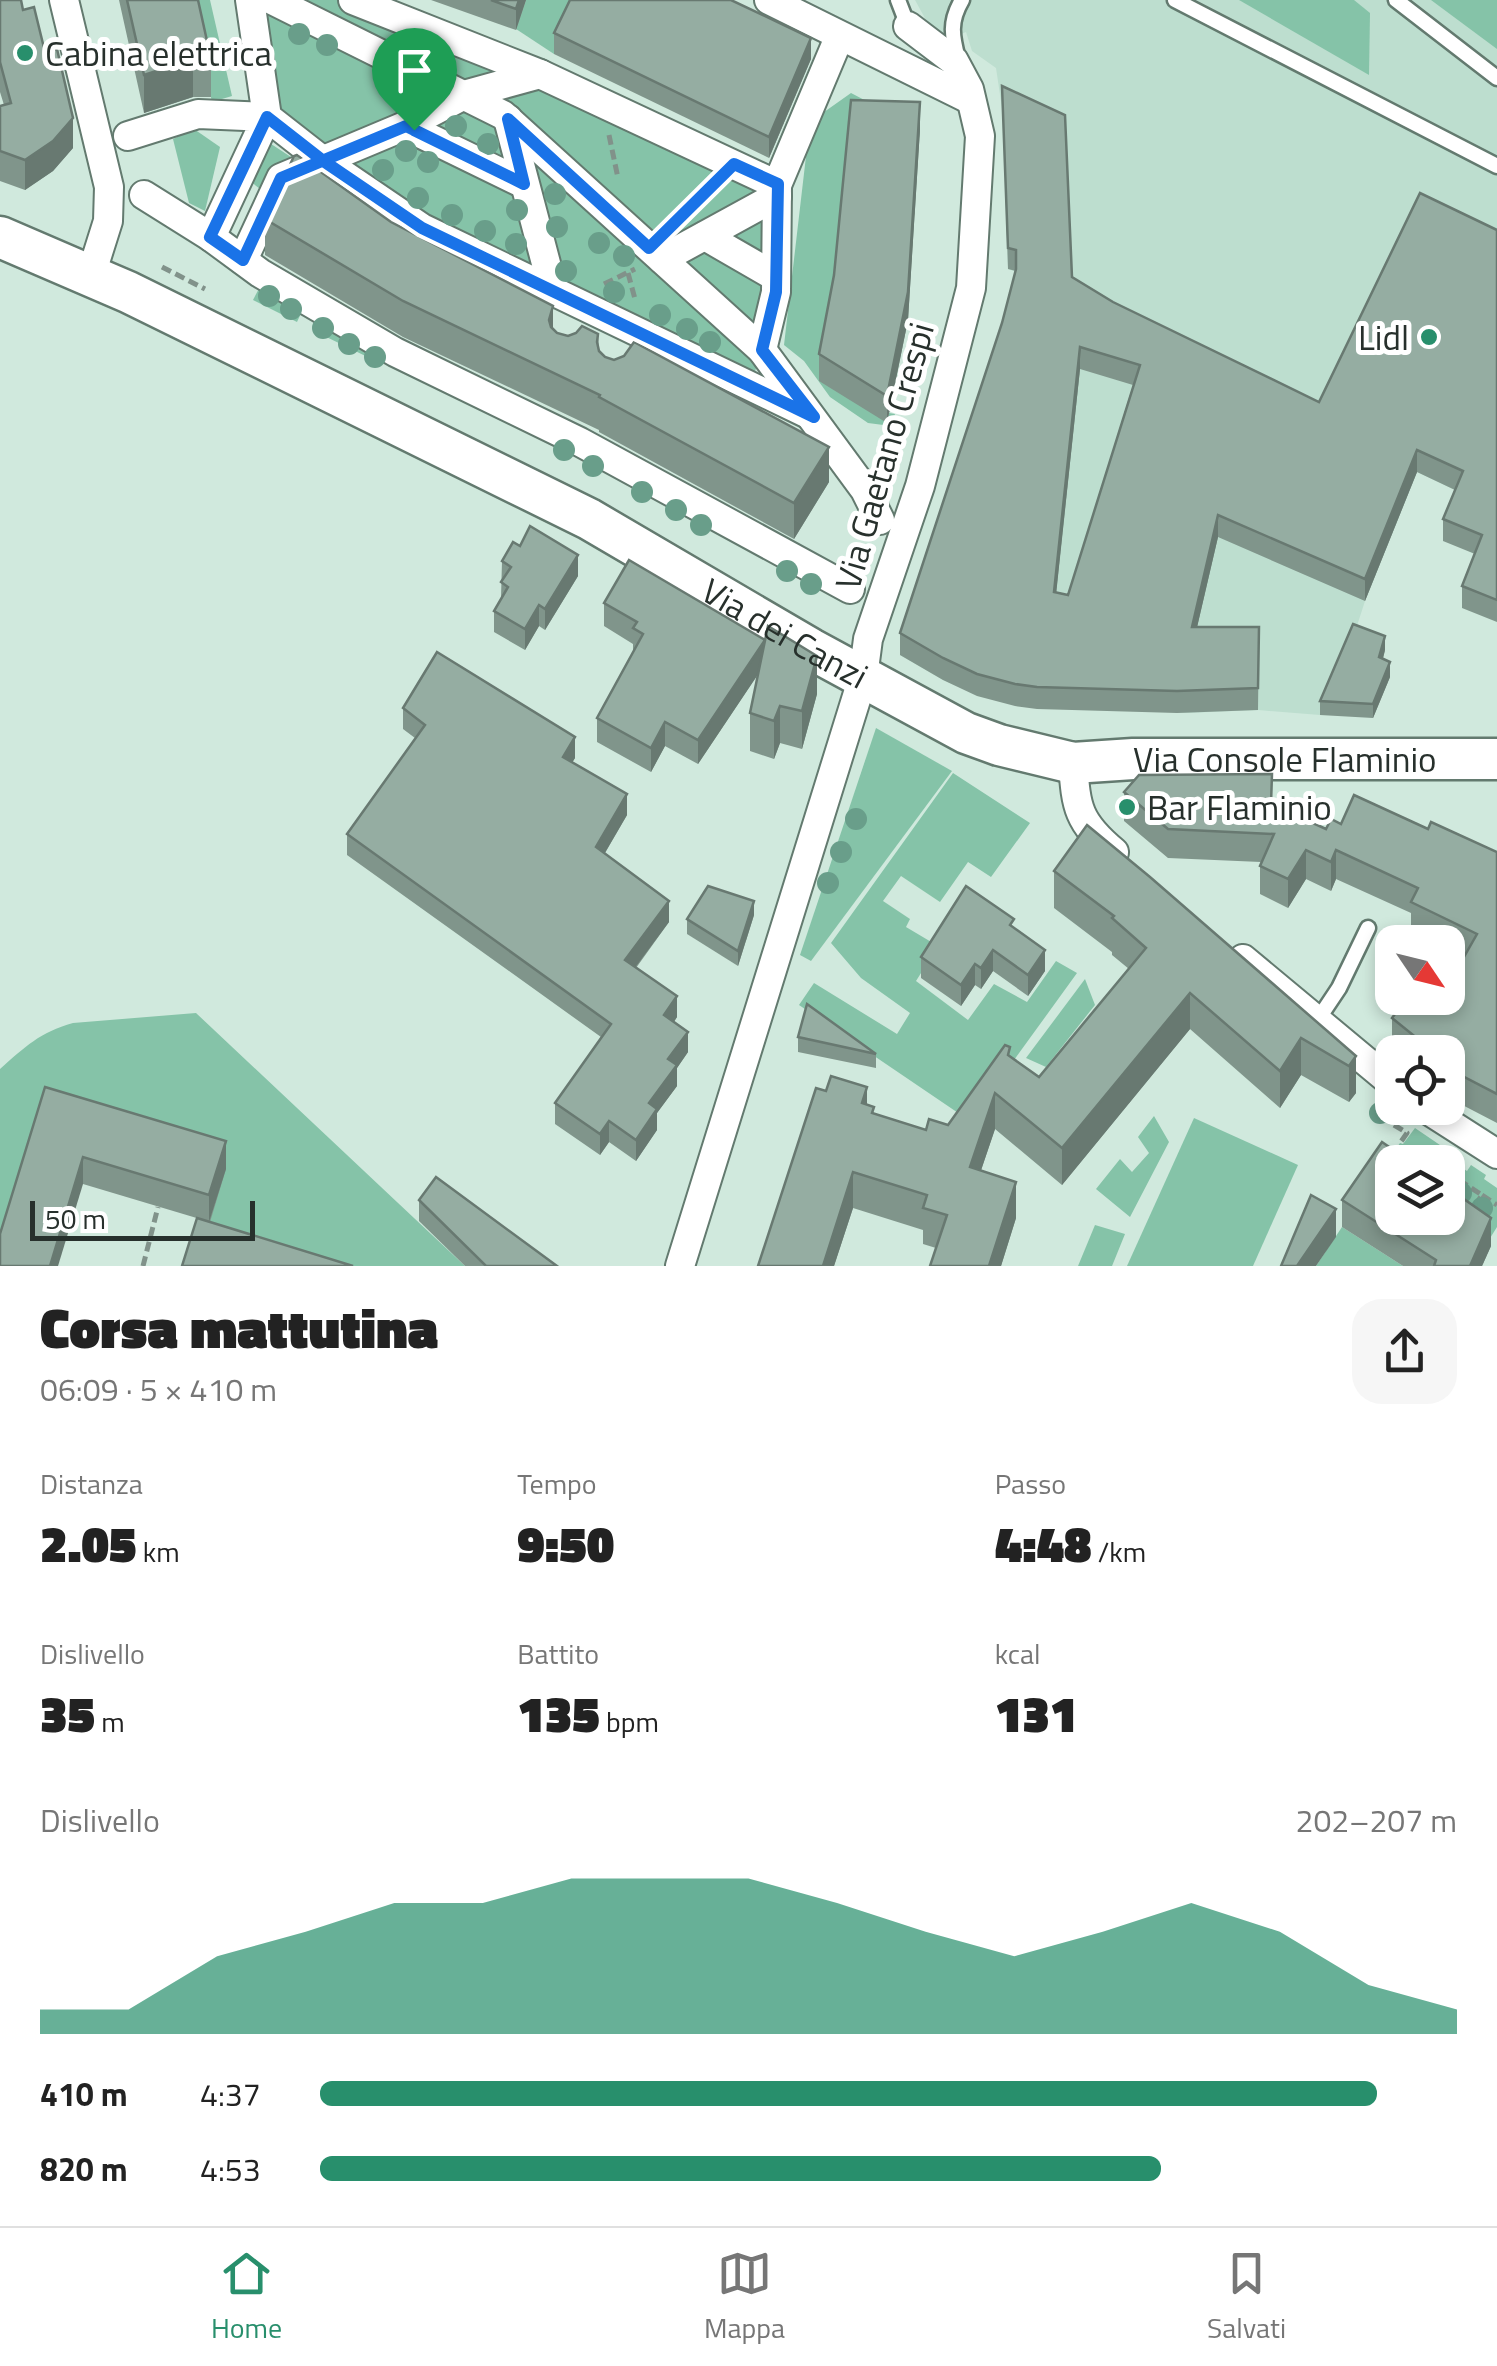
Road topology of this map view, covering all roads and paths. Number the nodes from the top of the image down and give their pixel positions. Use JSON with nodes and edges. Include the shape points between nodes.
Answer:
{"nodes":[{"id":1,"x":64,"y":0,"type":"edge"},
{"id":2,"x":250,"y":0,"type":"edge"},
{"id":3,"x":272,"y":0,"type":"edge"},
{"id":4,"x":353,"y":0,"type":"edge"},
{"id":5,"x":769,"y":0,"type":"edge"},
{"id":6,"x":962,"y":0,"type":"edge"},
{"id":7,"x":1175,"y":0,"type":"edge"},
{"id":8,"x":1396,"y":0,"type":"edge"},
{"id":9,"x":903,"y":13,"type":"edge"},
{"id":10,"x":834,"y":47,"type":"dead end"},
{"id":11,"x":960,"y":70,"type":"junction"},
{"id":12,"x":540,"y":74,"type":"junction"},
{"id":13,"x":1497,"y":78,"type":"edge"},
{"id":14,"x":464,"y":96,"type":"junction"},
{"id":15,"x":972,"y":100,"type":"junction"},
{"id":16,"x":601,"y":102,"type":"junction"},
{"id":17,"x":267,"y":117,"type":"junction"},
{"id":18,"x":508,"y":119,"type":"junction"},
{"id":19,"x":406,"y":126,"type":"junction"},
{"id":20,"x":128,"y":136,"type":"dead end"},
{"id":21,"x":322,"y":160,"type":"junction"},
{"id":22,"x":734,"y":164,"type":"junction"},
{"id":23,"x":1497,"y":166,"type":"edge"},
{"id":24,"x":524,"y":184,"type":"junction"},
{"id":25,"x":777,"y":190,"type":"junction"},
{"id":26,"x":144,"y":194,"type":"dead end"},
{"id":27,"x":706,"y":236,"type":"junction"},
{"id":28,"x":210,"y":237,"type":"junction"},
{"id":29,"x":0,"y":238,"type":"edge"},
{"id":30,"x":650,"y":248,"type":"junction"},
{"id":31,"x":243,"y":260,"type":"junction"},
{"id":32,"x":91,"y":274,"type":"junction"},
{"id":33,"x":776,"y":277,"type":"junction"},
{"id":34,"x":572,"y":300,"type":"junction"},
{"id":35,"x":638,"y":332,"type":"junction"},
{"id":36,"x":574,"y":339,"type":"edge"},
{"id":37,"x":762,"y":350,"type":"junction"},
{"id":38,"x":624,"y":360,"type":"edge"},
{"id":39,"x":814,"y":417,"type":"junction"},
{"id":40,"x":880,"y":520,"type":"dead end"},
{"id":41,"x":850,"y":589,"type":"dead end"},
{"id":42,"x":863,"y":677,"type":"junction"},
{"id":43,"x":1497,"y":759,"type":"edge"},
{"id":44,"x":1073,"y":764,"type":"junction"},
{"id":45,"x":1129,"y":864,"type":"edge"},
{"id":46,"x":1368,"y":928,"type":"dead end"},
{"id":47,"x":1216,"y":937,"type":"edge"},
{"id":48,"x":1317,"y":1021,"type":"junction"},
{"id":49,"x":1375,"y":1068,"type":"edge"},
{"id":50,"x":1394,"y":1125,"type":"dead end"},
{"id":51,"x":1452,"y":1125,"type":"edge"},
{"id":52,"x":1400,"y":1143,"type":"dead end"},
{"id":53,"x":1497,"y":1154,"type":"edge"},
{"id":54,"x":1465,"y":1184,"type":"edge"},
{"id":55,"x":1482,"y":1196,"type":"junction"},
{"id":56,"x":1497,"y":1205,"type":"edge"},
{"id":57,"x":158,"y":1207,"type":"edge"},
{"id":58,"x":1465,"y":1221,"type":"edge"},
{"id":59,"x":692,"y":1226,"type":"junction"},
{"id":60,"x":142,"y":1266,"type":"edge"},
{"id":61,"x":662,"y":1266,"type":"edge"},
{"id":62,"x":680,"y":1266,"type":"edge"}],
"edges":[{"from":1,"to":32,"type":"street","via":[[109,186],[108,220]]},
{"from":2,"to":17,"type":"street"},
{"from":3,"to":14,"type":"street"},
{"from":4,"to":12,"type":"street"},
{"from":5,"to":15,"type":"street"},
{"from":6,"to":11,"type":"lane","via":[[953,14],[952,38]]},
{"from":7,"to":23,"type":"lane"},
{"from":8,"to":13,"type":"lane"},
{"from":9,"to":11,"type":"street","name":"Via Gaetano Crespi"},
{"from":10,"to":25,"type":"street"},
{"from":11,"to":15,"type":"street","name":"Via Gaetano Crespi"},
{"from":12,"to":14,"type":"street"},
{"from":12,"to":16,"type":"street"},
{"from":14,"to":18,"type":"street"},
{"from":14,"to":19,"type":"street"},
{"from":15,"to":42,"type":"street","name":"Via Gaetano Crespi","via":[[980,136],[971,288],[920,486],[868,639]]},
{"from":16,"to":22,"type":"street"},
{"from":16,"to":30,"type":"path"},
{"from":17,"to":20,"type":"street","via":[[198,114]]},
{"from":17,"to":21,"type":"street"},
{"from":17,"to":28,"type":"street"},
{"from":18,"to":24,"type":"street"},
{"from":18,"to":30,"type":"street"},
{"from":19,"to":21,"type":"street"},
{"from":19,"to":24,"type":"street"},
{"from":21,"to":31,"type":"street","via":[[281,178]]},
{"from":21,"to":34,"type":"street","via":[[422,228]]},
{"from":22,"to":25,"type":"street"},
{"from":22,"to":30,"type":"path"},
{"from":24,"to":34,"type":"street"},
{"from":25,"to":27,"type":"street"},
{"from":25,"to":33,"type":"street"},
{"from":26,"to":28,"type":"street"},
{"from":27,"to":30,"type":"street"},
{"from":27,"to":33,"type":"street"},
{"from":28,"to":31,"type":"street"},
{"from":29,"to":32,"type":"street","name":"Via dei Canzi"},
{"from":30,"to":34,"type":"path"},
{"from":30,"to":37,"type":"street"},
{"from":31,"to":41,"type":"street","via":[[394,352],[585,433]]},
{"from":32,"to":42,"type":"street","name":"Via dei Canzi","via":[[589,520]]},
{"from":33,"to":37,"type":"street"},
{"from":34,"to":35,"type":"street"},
{"from":34,"to":36,"type":"street"},
{"from":35,"to":38,"type":"street"},
{"from":35,"to":39,"type":"street"},
{"from":37,"to":39,"type":"street"},
{"from":39,"to":40,"type":"street"},
{"from":42,"to":44,"type":"street","name":"Via dei Canzi","via":[[966,733]]},
{"from":42,"to":59,"type":"street","name":"Via Gaetano Crespi"},
{"from":43,"to":44,"type":"street","name":"Via Console Flaminio"},
{"from":44,"to":45,"type":"street","via":[[1079,810],[1099,839]]},
{"from":46,"to":48,"type":"lane"},
{"from":47,"to":48,"type":"street"},
{"from":48,"to":49,"type":"street"},
{"from":50,"to":52,"type":"path","via":[[1407,1134]]},
{"from":51,"to":53,"type":"street"},
{"from":54,"to":55,"type":"path"},
{"from":55,"to":56,"type":"path"},
{"from":55,"to":58,"type":"path"},
{"from":57,"to":60,"type":"path"},
{"from":59,"to":61,"type":"street"},
{"from":59,"to":62,"type":"street","name":"Via Gaetano Crespi"}]}
